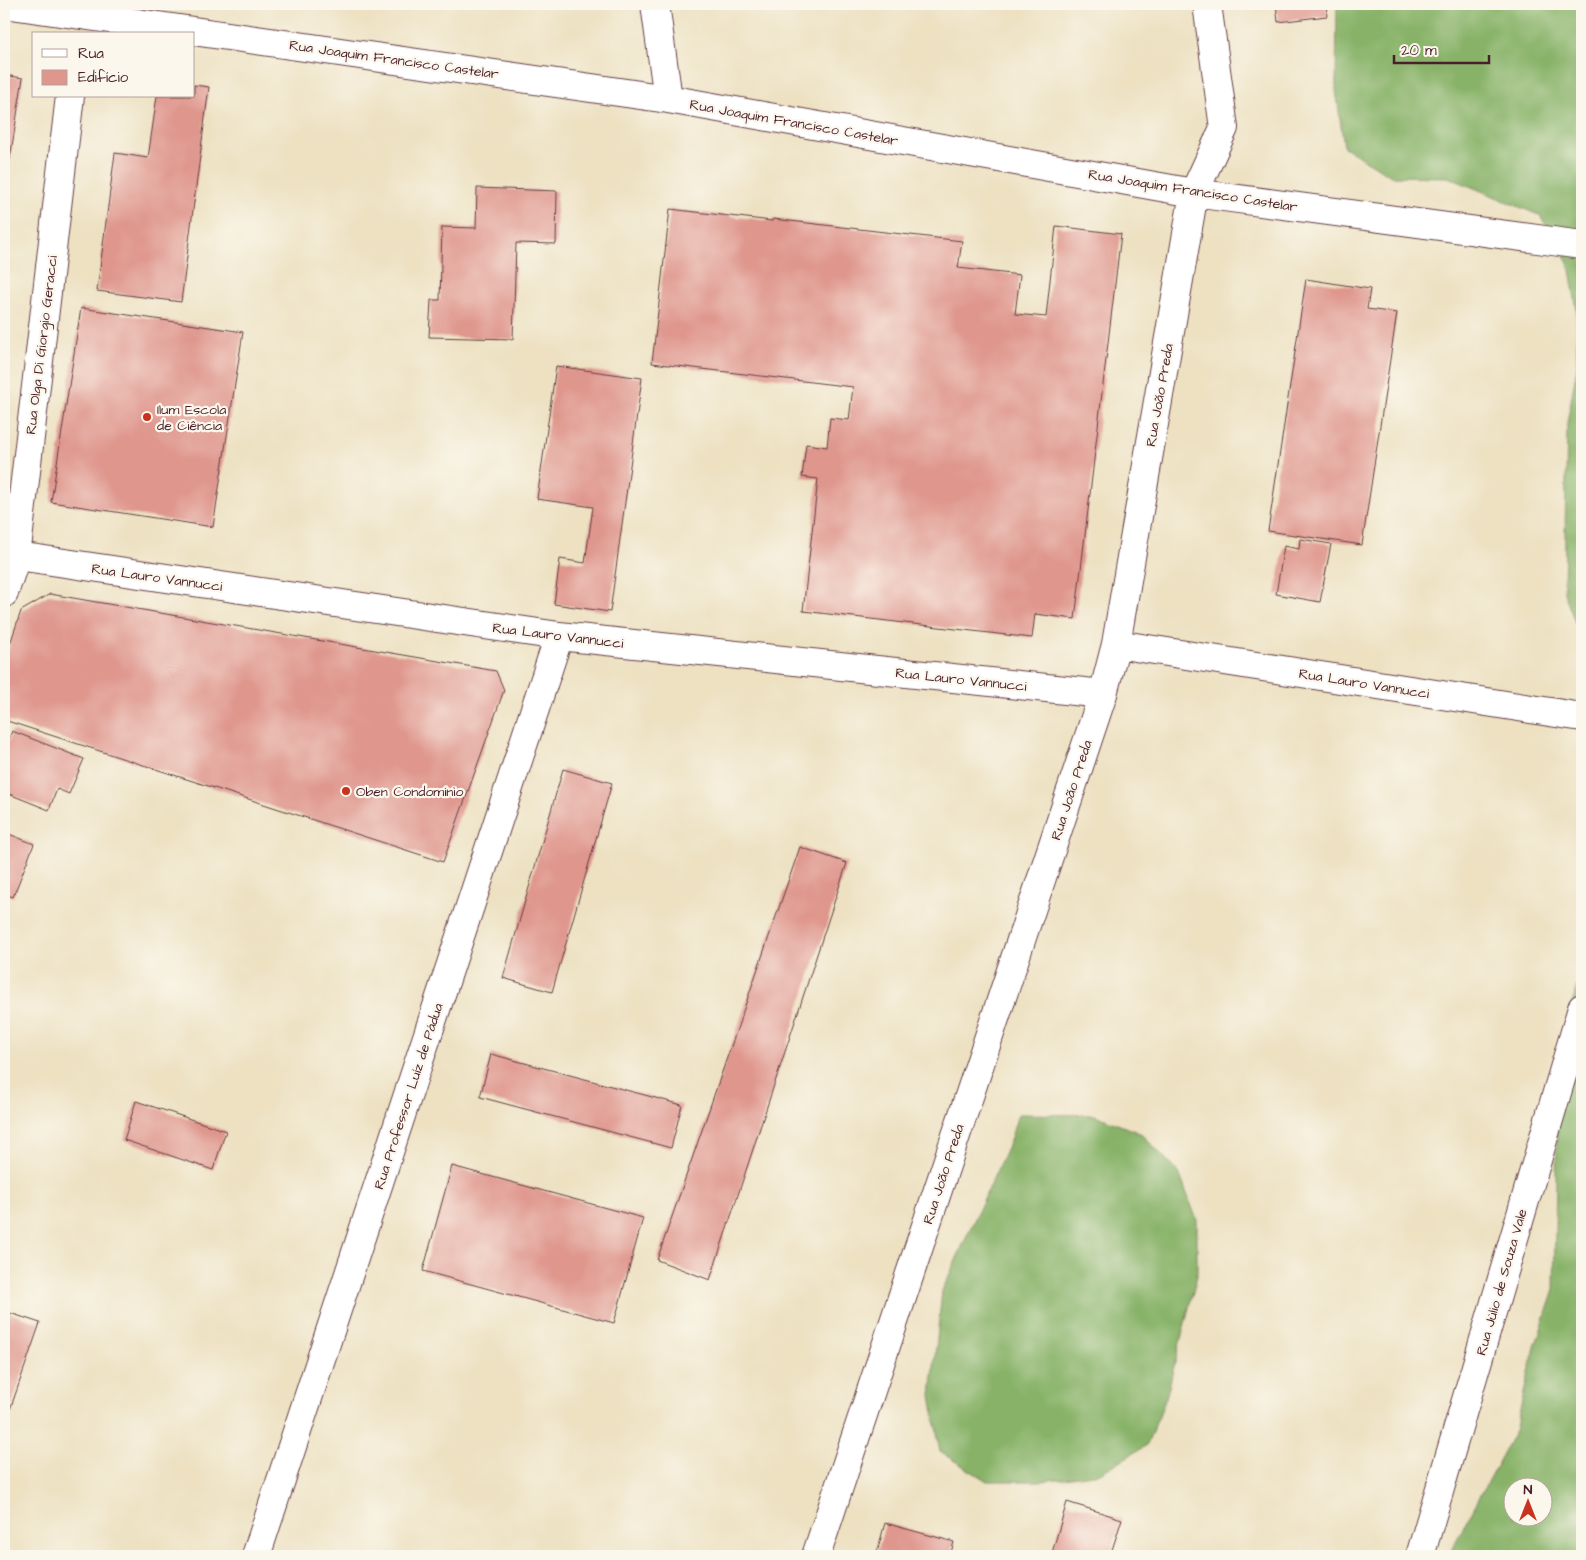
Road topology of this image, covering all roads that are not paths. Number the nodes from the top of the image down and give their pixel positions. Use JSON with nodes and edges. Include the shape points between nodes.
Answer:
{"nodes":[{"id":1,"x":4,"y":4,"type":"edge"},
{"id":2,"x":655,"y":4,"type":"edge"},
{"id":3,"x":1207,"y":4,"type":"edge"},
{"id":4,"x":79,"y":17,"type":"edge"},
{"id":5,"x":187,"y":32,"type":"edge"},
{"id":6,"x":195,"y":33,"type":"edge"},
{"id":7,"x":70,"y":98,"type":"edge"},
{"id":8,"x":668,"y":99,"type":"junction"},
{"id":9,"x":1194,"y":192,"type":"junction"},
{"id":10,"x":1582,"y":245,"type":"edge"},
{"id":11,"x":10,"y":556,"type":"edge"},
{"id":12,"x":4,"y":593,"type":"edge"},
{"id":13,"x":559,"y":636,"type":"junction"},
{"id":14,"x":1116,"y":644,"type":"junction"},
{"id":15,"x":1102,"y":694,"type":"junction"},
{"id":16,"x":1582,"y":717,"type":"edge"},
{"id":17,"x":1582,"y":1008,"type":"edge"},
{"id":18,"x":256,"y":1556,"type":"edge"},
{"id":19,"x":816,"y":1556,"type":"edge"},
{"id":20,"x":1420,"y":1556,"type":"edge"}],
"edges":[{"from":1,"to":4,"type":"street","name":"Rua Joaquim Francisco Castelar"},
{"from":2,"to":8,"type":"street"},
{"from":3,"to":9,"type":"street","name":"Rua João Preda","via":[[1224,128]]},
{"from":4,"to":5,"type":"street","name":"Rua Joaquim Francisco Castelar"},
{"from":6,"to":8,"type":"street","name":"Rua Joaquim Francisco Castelar"},
{"from":7,"to":11,"type":"street","name":"Rua Olga Di Giorgio Geracci"},
{"from":8,"to":9,"type":"street","name":"Rua Joaquim Francisco Castelar"},
{"from":9,"to":10,"type":"street","name":"Rua Joaquim Francisco Castelar"},
{"from":9,"to":14,"type":"street","name":"Rua João Preda"},
{"from":11,"to":12,"type":"street","name":"Rua Olga Di Giorgio Geracci"},
{"from":11,"to":13,"type":"street","name":"Rua Lauro Vannucci"},
{"from":13,"to":15,"type":"street","name":"Rua Lauro Vannucci"},
{"from":13,"to":18,"type":"street","name":"Rua Professor Luíz de Pádua"},
{"from":14,"to":15,"type":"street","name":"Rua João Preda"},
{"from":14,"to":16,"type":"street","name":"Rua Lauro Vannucci"},
{"from":15,"to":19,"type":"street","name":"Rua João Preda"},
{"from":17,"to":20,"type":"street","name":"Rua Jùlio de Souza Vale"}]}
